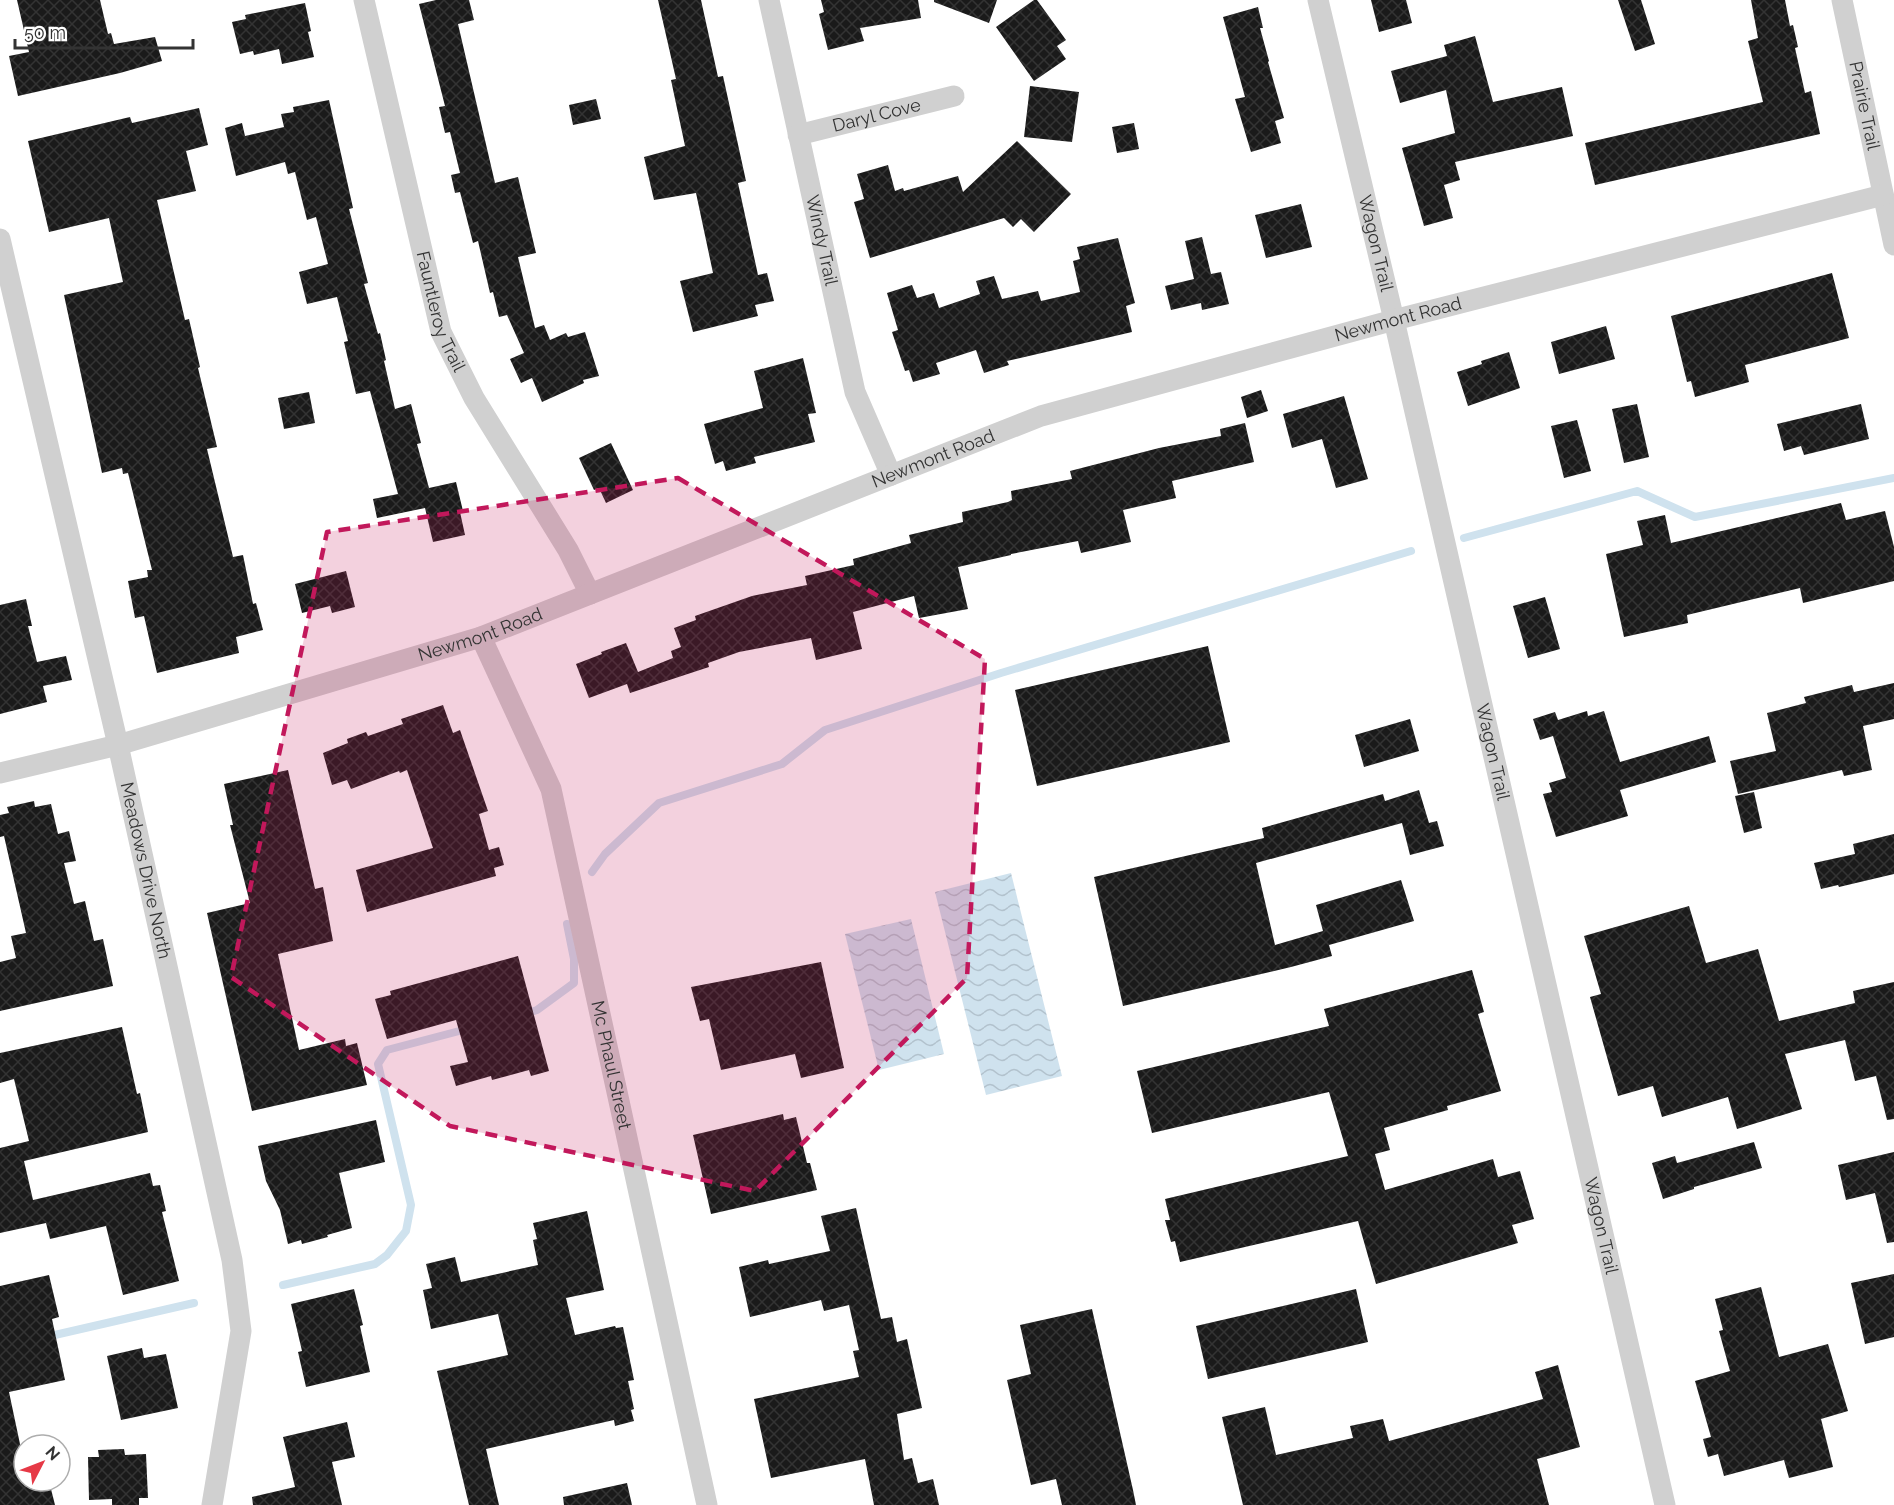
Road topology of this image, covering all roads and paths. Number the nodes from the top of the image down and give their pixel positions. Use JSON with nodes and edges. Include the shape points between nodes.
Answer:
{"nodes":[{"id":1,"x":364,"y":0,"type":"edge"},
{"id":2,"x":769,"y":0,"type":"edge"},
{"id":3,"x":1318,"y":0,"type":"edge"},
{"id":4,"x":1842,"y":0,"type":"edge"},
{"id":5,"x":954,"y":96,"type":"dead end"},
{"id":6,"x":798,"y":135,"type":"junction"},
{"id":7,"x":1883,"y":195,"type":"junction"},
{"id":8,"x":0,"y":239,"type":"edge"},
{"id":9,"x":1894,"y":245,"type":"edge"},
{"id":10,"x":1394,"y":320,"type":"junction"},
{"id":11,"x":891,"y":475,"type":"junction"},
{"id":12,"x":590,"y":594,"type":"junction"},
{"id":13,"x":481,"y":637,"type":"junction"},
{"id":14,"x":118,"y":745,"type":"junction"},
{"id":15,"x":0,"y":773,"type":"edge"},
{"id":16,"x":212,"y":1505,"type":"edge"},
{"id":17,"x":707,"y":1505,"type":"edge"},
{"id":18,"x":1665,"y":1505,"type":"edge"}],
"edges":[{"from":1,"to":12,"type":"street","name":"Fauntleroy Trail","via":[[441,332],[474,398],[568,550]]},
{"from":2,"to":6,"type":"street","name":"Windy Trail"},
{"from":3,"to":10,"type":"street","name":"Wagon Trail"},
{"from":4,"to":7,"type":"street","name":"Prairie Trail"},
{"from":5,"to":6,"type":"street","name":"Daryl Cove"},
{"from":6,"to":11,"type":"street","name":"Windy Trail","via":[[855,392]]},
{"from":7,"to":9,"type":"street","name":"Prairie Trail"},
{"from":7,"to":10,"type":"street","name":"Newmont Road"},
{"from":8,"to":14,"type":"street","name":"Meadows Drive North"},
{"from":10,"to":11,"type":"street","name":"Newmont Road","via":[[1041,416]]},
{"from":10,"to":18,"type":"street","name":"Wagon Trail"},
{"from":11,"to":12,"type":"street","name":"Newmont Road"},
{"from":12,"to":13,"type":"street","name":"Newmont Road"},
{"from":13,"to":14,"type":"street","name":"Newmont Road"},
{"from":13,"to":17,"type":"street","name":"Mc Phaul Street","via":[[551,789]]},
{"from":14,"to":15,"type":"street","name":"Newmont Road"},
{"from":14,"to":16,"type":"street","name":"Meadows Drive North","via":[[232,1260],[241,1331]]}]}
